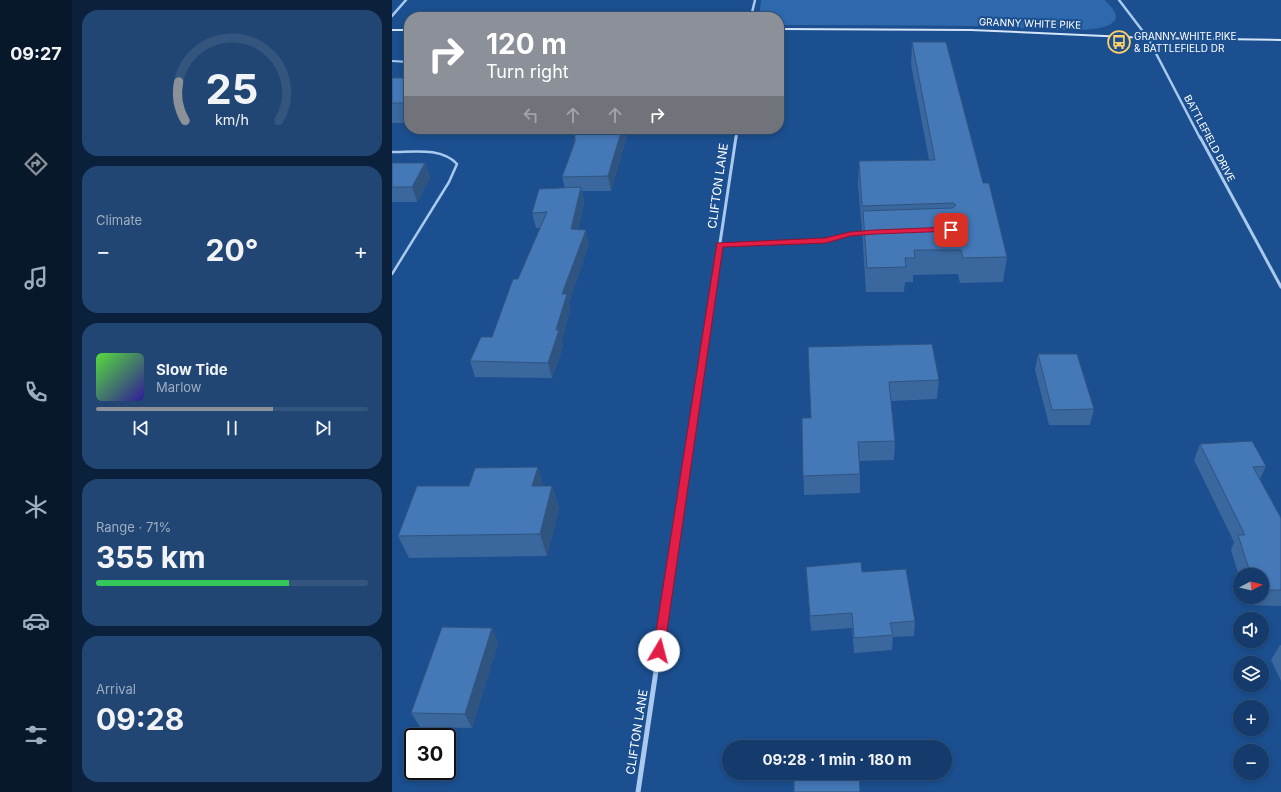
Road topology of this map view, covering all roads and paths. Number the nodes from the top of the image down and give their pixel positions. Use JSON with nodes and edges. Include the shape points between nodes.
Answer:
{"nodes":[{"id":1,"x":406,"y":0,"type":"edge"},
{"id":2,"x":755,"y":0,"type":"edge"},
{"id":3,"x":1119,"y":0,"type":"edge"},
{"id":4,"x":752,"y":12,"type":"edge"},
{"id":5,"x":392,"y":16,"type":"edge"},
{"id":6,"x":784,"y":29,"type":"edge"},
{"id":7,"x":392,"y":30,"type":"edge"},
{"id":8,"x":404,"y":30,"type":"edge"},
{"id":9,"x":1148,"y":38,"type":"junction"},
{"id":10,"x":1281,"y":40,"type":"edge"},
{"id":11,"x":392,"y":61,"type":"edge"},
{"id":12,"x":404,"y":62,"type":"edge"},
{"id":13,"x":736,"y":134,"type":"edge"},
{"id":14,"x":392,"y":152,"type":"edge"},
{"id":15,"x":869,"y":232,"type":"edge"},
{"id":16,"x":719,"y":245,"type":"junction"},
{"id":17,"x":392,"y":274,"type":"edge"},
{"id":18,"x":1281,"y":287,"type":"edge"},
{"id":19,"x":638,"y":792,"type":"edge"}],
"edges":[{"from":1,"to":5,"type":"street"},
{"from":2,"to":4,"type":"street"},
{"from":3,"to":9,"type":"street","name":"BATTLEFIELD DRIVE"},
{"from":6,"to":9,"type":"main road","name":"GRANNY WHITE PIKE","via":[[971,30]]},
{"from":7,"to":8,"type":"main road"},
{"from":9,"to":10,"type":"main road","name":"GRANNY WHITE PIKE"},
{"from":9,"to":18,"type":"street","name":"BATTLEFIELD DRIVE"},
{"from":11,"to":12,"type":"lane"},
{"from":13,"to":16,"type":"street","name":"CLIFTON LANE"},
{"from":14,"to":17,"type":"lane","via":[[436,153],[449,157],[457,164],[449,182]]},
{"from":15,"to":16,"type":"lane","via":[[826,240]]},
{"from":16,"to":19,"type":"street","name":"CLIFTON LANE"}]}
